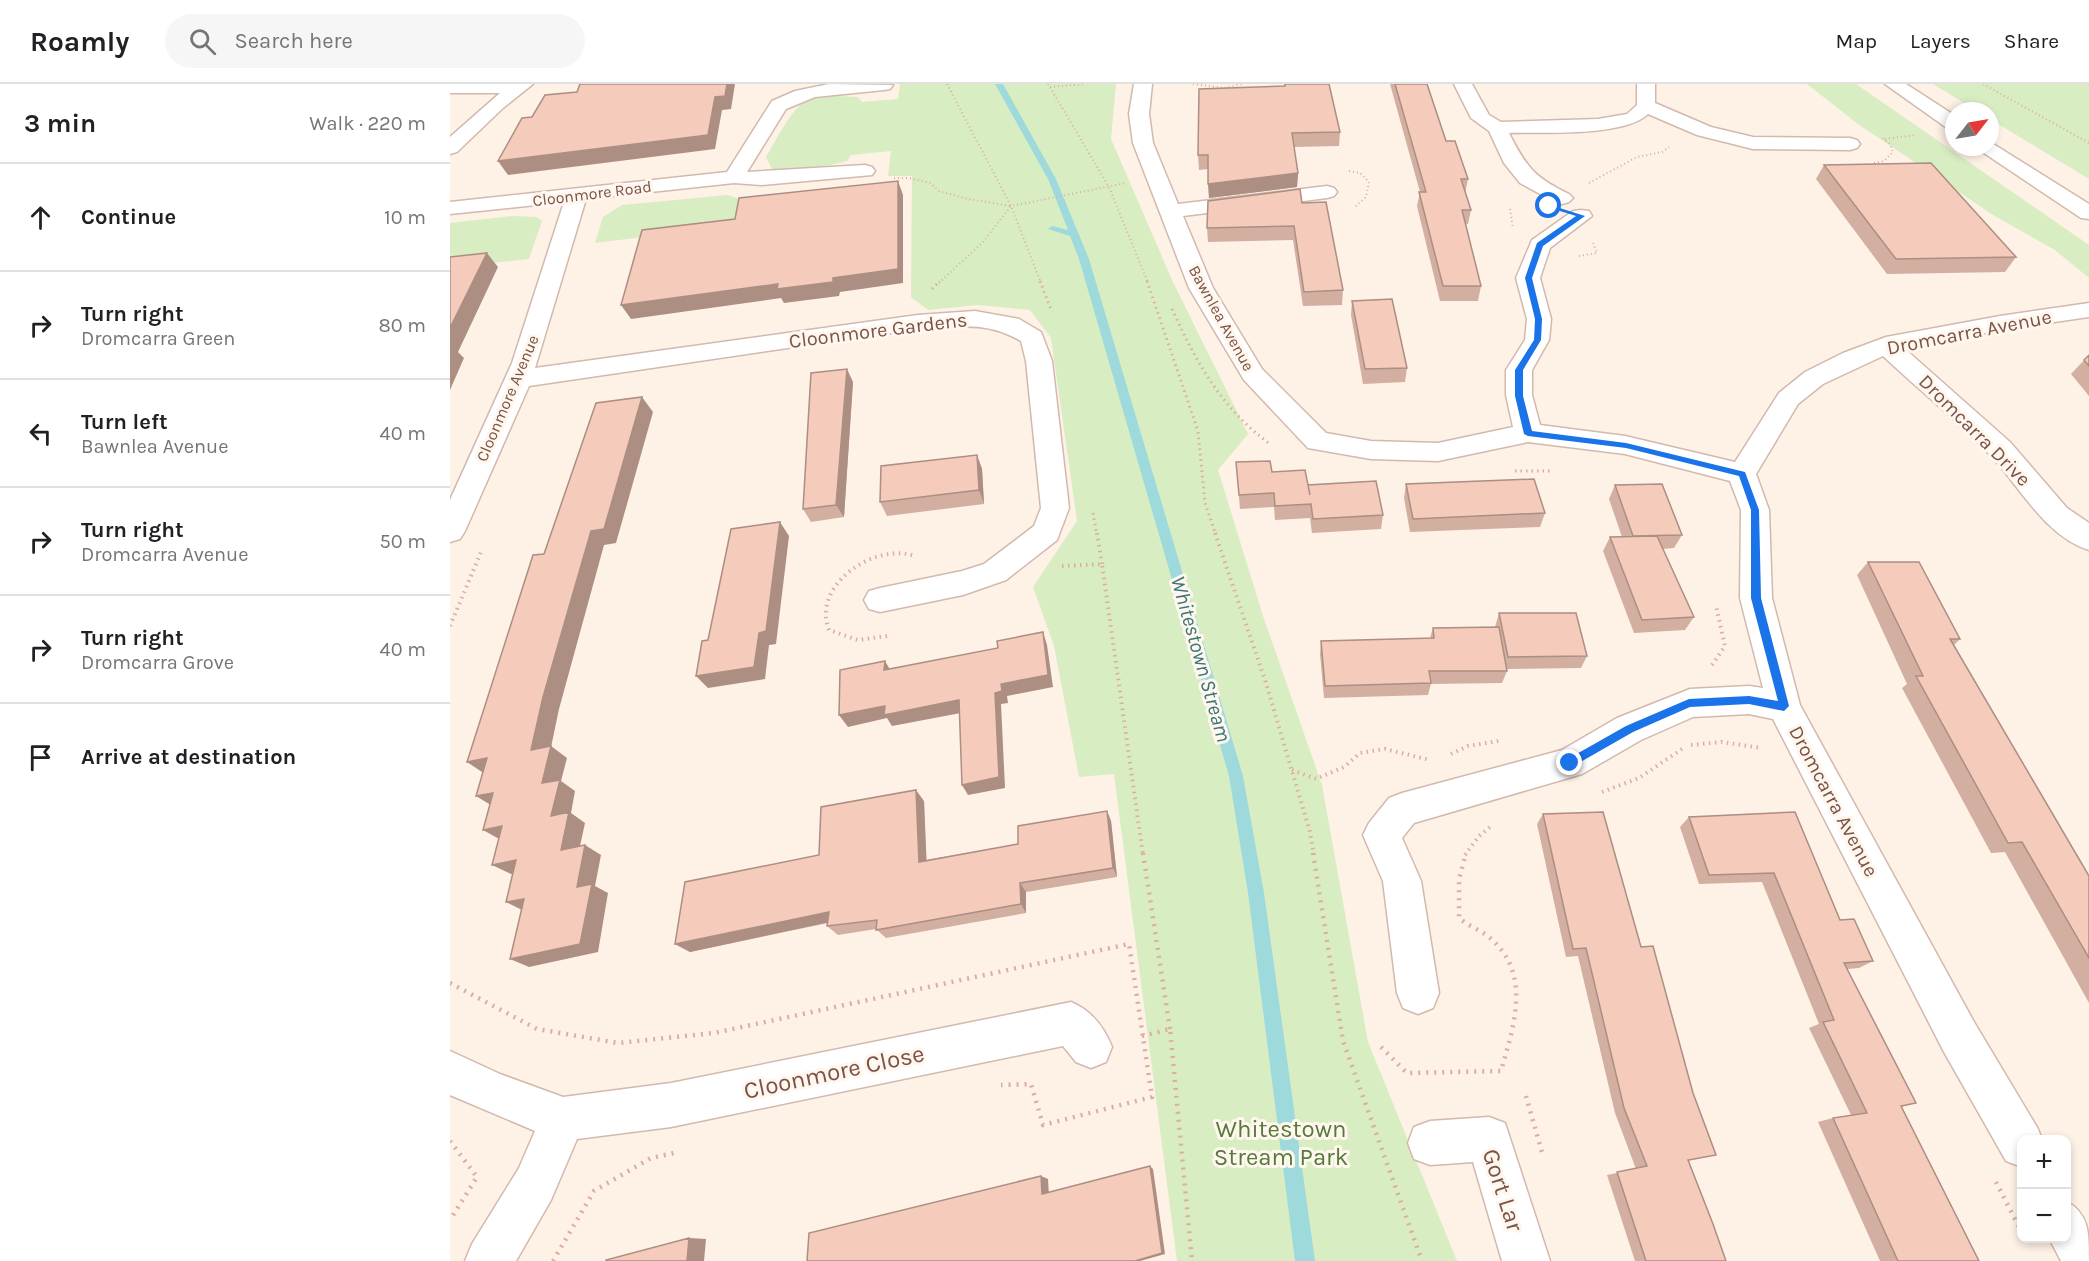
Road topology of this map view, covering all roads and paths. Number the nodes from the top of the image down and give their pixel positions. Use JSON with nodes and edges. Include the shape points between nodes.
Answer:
{"nodes":[{"id":1,"x":947,"y":84,"type":"edge"},
{"id":2,"x":1085,"y":84,"type":"edge"},
{"id":3,"x":1143,"y":84,"type":"edge"},
{"id":4,"x":1193,"y":84,"type":"edge"},
{"id":5,"x":1242,"y":84,"type":"edge"},
{"id":6,"x":1463,"y":84,"type":"edge"},
{"id":7,"x":1646,"y":84,"type":"edge"},
{"id":8,"x":1894,"y":84,"type":"edge"},
{"id":9,"x":1983,"y":84,"type":"edge"},
{"id":10,"x":522,"y":85,"type":"edge"},
{"id":11,"x":884,"y":85,"type":"edge"},
{"id":12,"x":1049,"y":86,"type":"edge"},
{"id":13,"x":450,"y":87,"type":"edge"},
{"id":14,"x":1646,"y":106,"type":"junction"},
{"id":15,"x":1945,"y":118,"type":"edge"},
{"id":16,"x":1497,"y":128,"type":"junction"},
{"id":17,"x":1922,"y":135,"type":"dead end"},
{"id":18,"x":1884,"y":139,"type":"dead end"},
{"id":19,"x":2089,"y":143,"type":"edge"},
{"id":20,"x":1850,"y":144,"type":"dead end"},
{"id":21,"x":450,"y":148,"type":"edge"},
{"id":22,"x":1999,"y":154,"type":"edge"},
{"id":23,"x":1340,"y":169,"type":"dead end"},
{"id":24,"x":865,"y":171,"type":"dead end"},
{"id":25,"x":1125,"y":174,"type":"dead end"},
{"id":26,"x":734,"y":177,"type":"junction"},
{"id":27,"x":890,"y":178,"type":"dead end"},
{"id":28,"x":1127,"y":183,"type":"dead end"},
{"id":29,"x":1327,"y":192,"type":"dead end"},
{"id":30,"x":1078,"y":193,"type":"dead end"},
{"id":31,"x":578,"y":194,"type":"junction"},
{"id":32,"x":1562,"y":198,"type":"dead end"},
{"id":33,"x":1011,"y":206,"type":"junction"},
{"id":34,"x":450,"y":208,"type":"edge"},
{"id":35,"x":1510,"y":209,"type":"dead end"},
{"id":36,"x":1347,"y":210,"type":"dead end"},
{"id":37,"x":1169,"y":211,"type":"junction"},
{"id":38,"x":2089,"y":213,"type":"edge"},
{"id":39,"x":1581,"y":216,"type":"joint"},
{"id":40,"x":1512,"y":237,"type":"dead end"},
{"id":41,"x":1574,"y":257,"type":"dead end"},
{"id":42,"x":925,"y":294,"type":"dead end"},
{"id":43,"x":1171,"y":307,"type":"dead end"},
{"id":44,"x":2089,"y":310,"type":"edge"},
{"id":45,"x":1886,"y":345,"type":"junction"},
{"id":46,"x":519,"y":379,"type":"junction"},
{"id":47,"x":1528,"y":434,"type":"junction"},
{"id":48,"x":1278,"y":449,"type":"dead end"},
{"id":49,"x":1509,"y":471,"type":"dead end"},
{"id":50,"x":1555,"y":471,"type":"dead end"},
{"id":51,"x":1742,"y":474,"type":"junction"},
{"id":52,"x":450,"y":531,"type":"edge"},
{"id":53,"x":2089,"y":539,"type":"edge"},
{"id":54,"x":483,"y":548,"type":"dead end"},
{"id":55,"x":921,"y":558,"type":"dead end"},
{"id":56,"x":1057,"y":567,"type":"dead end"},
{"id":57,"x":880,"y":600,"type":"dead end"},
{"id":58,"x":1716,"y":604,"type":"dead end"},
{"id":59,"x":450,"y":626,"type":"edge"},
{"id":60,"x":896,"y":633,"type":"dead end"},
{"id":61,"x":1710,"y":668,"type":"dead end"},
{"id":62,"x":1784,"y":706,"type":"junction"},
{"id":63,"x":1501,"y":741,"type":"dead end"},
{"id":64,"x":1765,"y":751,"type":"dead end"},
{"id":65,"x":1443,"y":756,"type":"dead end"},
{"id":66,"x":1436,"y":759,"type":"dead end"},
{"id":67,"x":1292,"y":770,"type":"junction"},
{"id":68,"x":1595,"y":795,"type":"dead end"},
{"id":69,"x":1496,"y":822,"type":"dead end"},
{"id":70,"x":1418,"y":993,"type":"dead end"},
{"id":71,"x":1170,"y":1029,"type":"junction"},
{"id":72,"x":1142,"y":1036,"type":"dead end"},
{"id":73,"x":1091,"y":1047,"type":"dead end"},
{"id":74,"x":1381,"y":1047,"type":"dead end"},
{"id":75,"x":450,"y":1073,"type":"edge"},
{"id":76,"x":563,"y":1119,"type":"junction"},
{"id":77,"x":2017,"y":1137,"type":"edge"},
{"id":78,"x":450,"y":1141,"type":"edge"},
{"id":79,"x":1430,"y":1143,"type":"dead end"},
{"id":80,"x":1994,"y":1179,"type":"dead end"},
{"id":81,"x":450,"y":1220,"type":"edge"},
{"id":82,"x":2017,"y":1223,"type":"edge"},
{"id":83,"x":2071,"y":1231,"type":"edge"},
{"id":84,"x":489,"y":1261,"type":"edge"},
{"id":85,"x":1192,"y":1261,"type":"edge"},
{"id":86,"x":1422,"y":1261,"type":"edge"},
{"id":87,"x":1526,"y":1261,"type":"edge"},
{"id":88,"x":2088,"y":1261,"type":"edge"}],
"edges":[{"from":1,"to":33,"type":"path"},
{"from":2,"to":12,"type":"path"},
{"from":3,"to":37,"type":"street","name":"Bawnlea Avenue","via":[[1139,114],[1143,143]]},
{"from":4,"to":5,"type":"path","via":[[1209,88]]},
{"from":6,"to":16,"type":"street","via":[[1481,118]]},
{"from":7,"to":14,"type":"street"},
{"from":8,"to":15,"type":"street"},
{"from":9,"to":19,"type":"path"},
{"from":10,"to":13,"type":"street"},
{"from":10,"to":21,"type":"street"},
{"from":11,"to":26,"type":"street","via":[[787,99],[779,105]]},
{"from":12,"to":67,"type":"path","via":[[1109,187],[1149,286],[1198,431],[1205,503]]},
{"from":14,"to":16,"type":"street","via":[[1633,118],[1598,125]]},
{"from":14,"to":20,"type":"street","via":[[1704,131],[1753,143]]},
{"from":16,"to":32,"type":"street","via":[[1518,172],[1538,188]]},
{"from":17,"to":18,"type":"path"},
{"from":22,"to":38,"type":"street"},
{"from":23,"to":36,"type":"path","via":[[1360,173],[1369,182],[1363,204]]},
{"from":24,"to":26,"type":"street","name":"Cloonmore Road","via":[[761,179]]},
{"from":25,"to":28,"type":"path"},
{"from":26,"to":31,"type":"street","name":"Cloonmore Road"},
{"from":27,"to":33,"type":"path","via":[[909,178],[968,199]]},
{"from":29,"to":37,"type":"street"},
{"from":30,"to":33,"type":"path"},
{"from":31,"to":34,"type":"street","name":"Cloonmore Road"},
{"from":31,"to":46,"type":"street","name":"Cloonmore Avenue"},
{"from":33,"to":42,"type":"path","via":[[983,242]]},
{"from":35,"to":40,"type":"path"},
{"from":37,"to":47,"type":"street","name":"Bawnlea Avenue","via":[[1201,288],[1253,374],[1318,441],[1371,450],[1438,452]]},
{"from":39,"to":41,"type":"path","via":[[1597,253]]},
{"from":39,"to":47,"type":"street","via":[[1540,245],[1528,278],[1539,319],[1537,340],[1519,370],[1519,396]]},
{"from":43,"to":48,"type":"path","via":[[1208,383],[1250,431]]},
{"from":44,"to":45,"type":"street","name":"Dromcarra Avenue"},
{"from":45,"to":51,"type":"street","name":"Dromcarra Avenue","via":[[1814,378],[1788,399]]},
{"from":45,"to":53,"type":"street","name":"Dromcarra Drive","via":[[2000,449],[2057,515]]},
{"from":46,"to":52,"type":"street","name":"Cloonmore Avenue"},
{"from":46,"to":57,"type":"street","name":"Cloonmore Gardens","via":[[918,322],[975,318],[1010,324],[1032,337],[1039,361],[1055,508],[1047,532],[995,572],[963,583]]},
{"from":47,"to":51,"type":"street","name":"Bawnlea Avenue","via":[[1626,445]]},
{"from":49,"to":50,"type":"path"},
{"from":51,"to":62,"type":"street","name":"Dromcarra Avenue","via":[[1755,510],[1756,598]]},
{"from":54,"to":59,"type":"path"},
{"from":55,"to":60,"type":"path","via":[[898,552],[869,561],[838,583],[827,600],[824,615],[830,630],[848,641],[870,642]]},
{"from":56,"to":71,"type":"path","via":[[1102,564]]},
{"from":58,"to":61,"type":"path","via":[[1725,646]]},
{"from":62,"to":70,"type":"street","via":[[1749,700],[1689,703],[1629,729],[1570,763],[1402,810],[1382,836],[1402,881]]},
{"from":62,"to":77,"type":"street","name":"Dromcarra Avenue","via":[[1959,1038]]},
{"from":63,"to":65,"type":"path","via":[[1468,746]]},
{"from":64,"to":68,"type":"path","via":[[1758,746],[1722,742],[1688,745],[1639,778]]},
{"from":66,"to":67,"type":"path","via":[[1386,749],[1360,753],[1344,767],[1316,778]]},
{"from":67,"to":86,"type":"path","via":[[1310,832],[1343,1041]]},
{"from":69,"to":74,"type":"path","via":[[1479,835],[1458,867],[1458,907],[1459,918],[1490,938],[1513,963],[1518,988],[1516,1011],[1501,1071],[1407,1073]]},
{"from":71,"to":72,"type":"path"},
{"from":71,"to":85,"type":"path"},
{"from":73,"to":76,"type":"street","name":"Cloonmore Close","via":[[1071,1023],[671,1105]]},
{"from":75,"to":76,"type":"street"},
{"from":76,"to":84,"type":"street","via":[[536,1184]]},
{"from":78,"to":81,"type":"path","via":[[477,1177]]},
{"from":79,"to":87,"type":"street","name":"Gort Lar","via":[[1490,1139]]},
{"from":80,"to":82,"type":"path"},
{"from":83,"to":88,"type":"street"}]}
